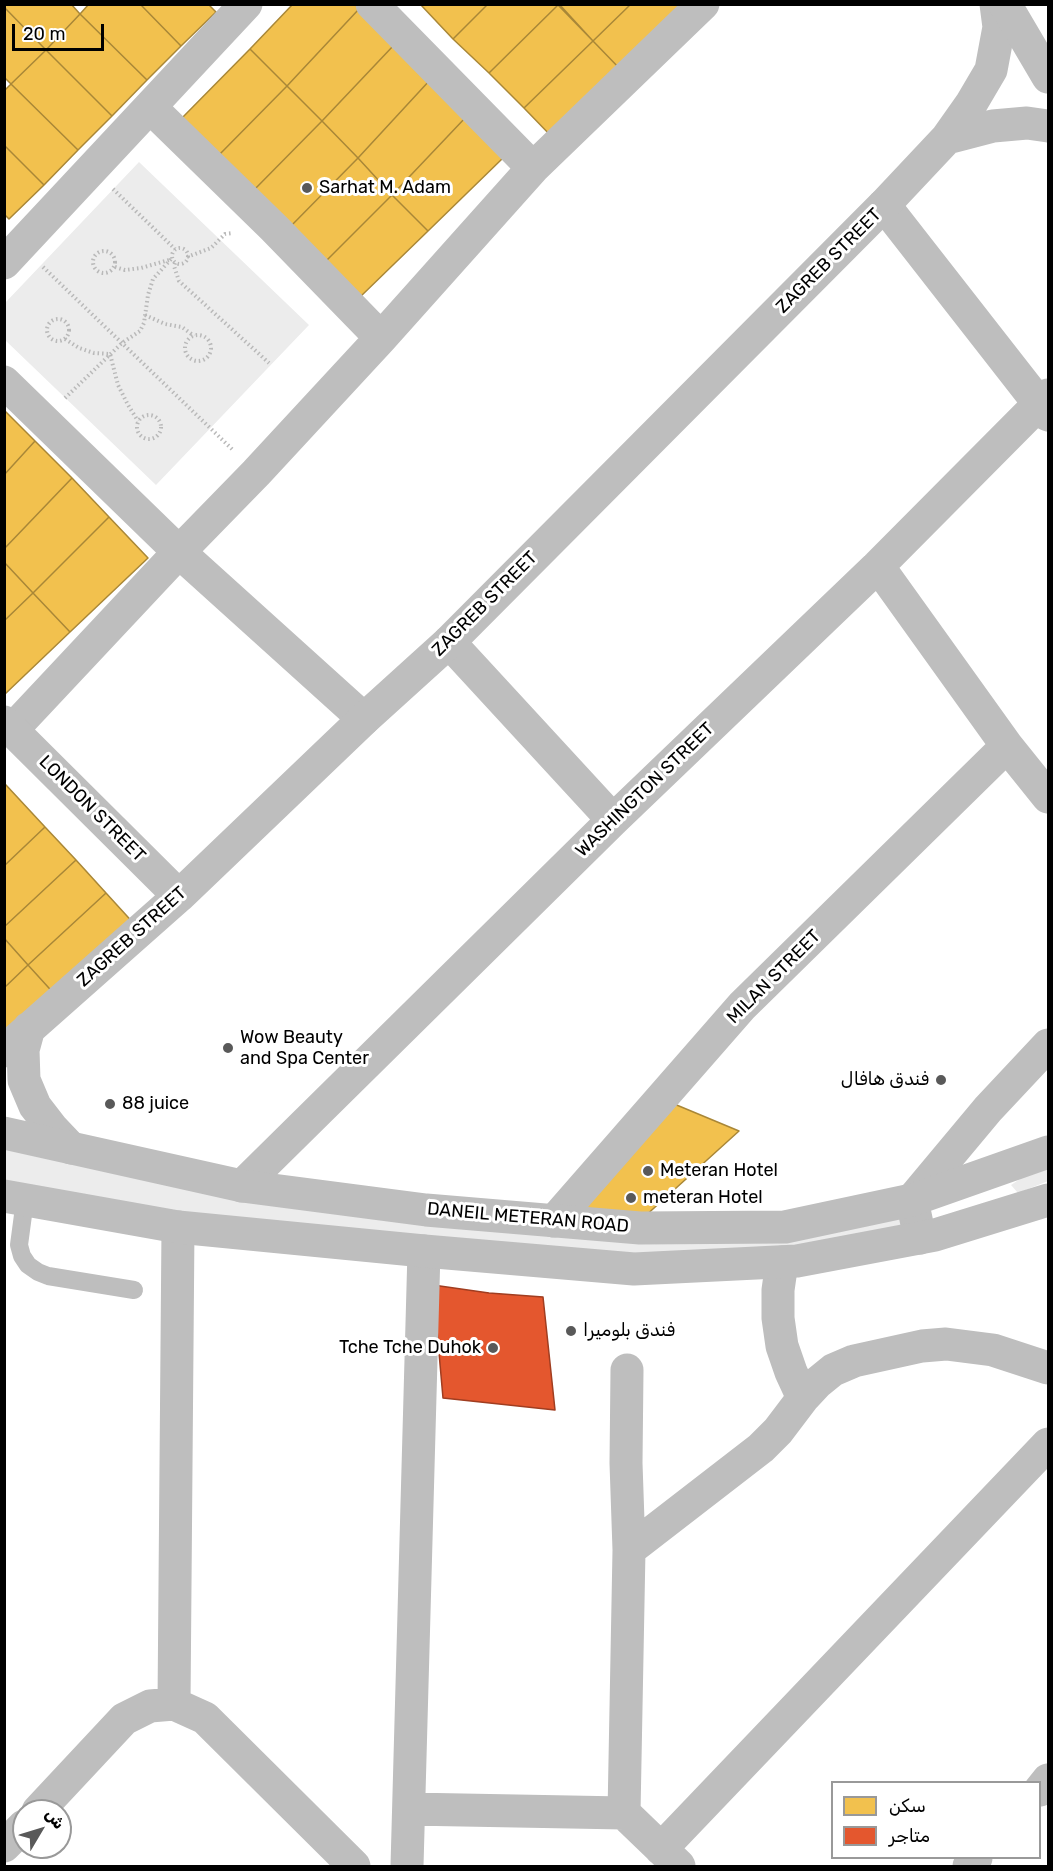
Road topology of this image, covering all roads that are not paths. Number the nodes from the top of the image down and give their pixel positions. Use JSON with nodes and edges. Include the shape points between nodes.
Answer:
{"nodes":[{"id":1,"x":246,"y":4,"type":"edge"},
{"id":2,"x":372,"y":4,"type":"edge"},
{"id":3,"x":703,"y":4,"type":"edge"},
{"id":4,"x":996,"y":4,"type":"edge"},
{"id":5,"x":1005,"y":4,"type":"edge"},
{"id":6,"x":1048,"y":77,"type":"edge"},
{"id":7,"x":150,"y":107,"type":"junction"},
{"id":8,"x":1048,"y":126,"type":"edge"},
{"id":9,"x":947,"y":138,"type":"junction"},
{"id":10,"x":533,"y":168,"type":"junction"},
{"id":11,"x":884,"y":205,"type":"junction"},
{"id":12,"x":12,"y":254,"type":"edge"},
{"id":13,"x":381,"y":338,"type":"junction"},
{"id":14,"x":4,"y":382,"type":"edge"},
{"id":15,"x":1045,"y":404,"type":"edge"},
{"id":16,"x":179,"y":552,"type":"junction"},
{"id":17,"x":878,"y":566,"type":"junction"},
{"id":18,"x":449,"y":642,"type":"junction"},
{"id":19,"x":364,"y":719,"type":"junction"},
{"id":20,"x":8,"y":726,"type":"edge"},
{"id":21,"x":1007,"y":746,"type":"junction"},
{"id":22,"x":1048,"y":797,"type":"edge"},
{"id":23,"x":613,"y":820,"type":"junction"},
{"id":24,"x":179,"y":896,"type":"junction"},
{"id":25,"x":29,"y":1028,"type":"junction"},
{"id":26,"x":1048,"y":1044,"type":"edge"},
{"id":27,"x":4,"y":1051,"type":"edge"},
{"id":28,"x":4,"y":1133,"type":"edge"},
{"id":29,"x":71,"y":1148,"type":"junction"},
{"id":30,"x":1048,"y":1152,"type":"edge"},
{"id":31,"x":242,"y":1186,"type":"junction"},
{"id":32,"x":15,"y":1198,"type":"edge"},
{"id":33,"x":912,"y":1200,"type":"junction"},
{"id":34,"x":1048,"y":1200,"type":"edge"},
{"id":35,"x":554,"y":1221,"type":"junction"},
{"id":36,"x":178,"y":1227,"type":"junction"},
{"id":37,"x":920,"y":1238,"type":"junction"},
{"id":38,"x":424,"y":1251,"type":"junction"},
{"id":39,"x":782,"y":1262,"type":"junction"},
{"id":40,"x":134,"y":1290,"type":"dead end"},
{"id":41,"x":1048,"y":1368,"type":"edge"},
{"id":42,"x":627,"y":1370,"type":"dead end"},
{"id":43,"x":803,"y":1398,"type":"junction"},
{"id":44,"x":1048,"y":1444,"type":"edge"},
{"id":45,"x":628,"y":1550,"type":"junction"},
{"id":46,"x":174,"y":1704,"type":"junction"},
{"id":47,"x":49,"y":1799,"type":"edge"},
{"id":48,"x":409,"y":1809,"type":"junction"},
{"id":49,"x":624,"y":1813,"type":"junction"},
{"id":50,"x":670,"y":1858,"type":"edge"},
{"id":51,"x":4,"y":1860,"type":"edge"},
{"id":52,"x":11,"y":1866,"type":"edge"},
{"id":53,"x":354,"y":1866,"type":"edge"},
{"id":54,"x":407,"y":1866,"type":"edge"}],
"edges":[{"from":1,"to":7,"type":"main road"},
{"from":2,"to":10,"type":"main road"},
{"from":3,"to":10,"type":"main road"},
{"from":4,"to":9,"type":"main road","name":"ZAGREB STREET","via":[[999,27],[991,70]]},
{"from":5,"to":6,"type":"main road"},
{"from":7,"to":12,"type":"main road"},
{"from":7,"to":13,"type":"main road"},
{"from":8,"to":9,"type":"main road","via":[[993,126]]},
{"from":9,"to":11,"type":"main road","name":"ZAGREB STREET"},
{"from":10,"to":13,"type":"main road"},
{"from":11,"to":15,"type":"main road"},
{"from":11,"to":18,"type":"main road","name":"ZAGREB STREET"},
{"from":13,"to":16,"type":"main road"},
{"from":14,"to":16,"type":"main road"},
{"from":15,"to":17,"type":"main road","name":"WASHINGTON STREET"},
{"from":16,"to":19,"type":"main road"},
{"from":16,"to":20,"type":"main road"},
{"from":17,"to":21,"type":"main road"},
{"from":17,"to":23,"type":"main road","name":"WASHINGTON STREET"},
{"from":18,"to":19,"type":"main road","name":"ZAGREB STREET"},
{"from":18,"to":23,"type":"main road"},
{"from":19,"to":24,"type":"main road","name":"ZAGREB STREET"},
{"from":20,"to":24,"type":"main road","name":"LONDON STREET"},
{"from":21,"to":22,"type":"main road"},
{"from":21,"to":35,"type":"main road","name":"MILAN STREET","via":[[742,1006]]},
{"from":23,"to":31,"type":"main road","name":"WASHINGTON STREET"},
{"from":24,"to":25,"type":"main road","name":"ZAGREB STREET"},
{"from":25,"to":27,"type":"main road","name":"ZAGREB STREET"},
{"from":25,"to":29,"type":"main road","via":[[23,1050],[24,1080],[35,1106]]},
{"from":26,"to":33,"type":"main road"},
{"from":28,"to":29,"type":"main road","name":"DANEIL METERAN ROAD"},
{"from":29,"to":31,"type":"main road","name":"DANEIL METERAN ROAD"},
{"from":30,"to":33,"type":"main road","name":"DANEIL METERAN ROAD"},
{"from":31,"to":35,"type":"main road","name":"DANEIL METERAN ROAD","via":[[426,1210]]},
{"from":32,"to":36,"type":"main road"},
{"from":32,"to":40,"type":"lane","via":[[19,1245],[28,1265],[48,1276]]},
{"from":33,"to":35,"type":"main road","name":"DANEIL METERAN ROAD","via":[[785,1227],[640,1228]]},
{"from":33,"to":37,"type":"main road"},
{"from":34,"to":37,"type":"main road"},
{"from":36,"to":38,"type":"main road"},
{"from":36,"to":46,"type":"main road"},
{"from":37,"to":39,"type":"main road"},
{"from":38,"to":39,"type":"main road","via":[[634,1269]]},
{"from":38,"to":48,"type":"main road"},
{"from":39,"to":43,"type":"main road","via":[[779,1327],[782,1346]]},
{"from":41,"to":43,"type":"main road","via":[[981,1347],[922,1346],[854,1361],[834,1370]]},
{"from":42,"to":45,"type":"main road"},
{"from":43,"to":45,"type":"main road","via":[[761,1448]]},
{"from":44,"to":50,"type":"main road"},
{"from":45,"to":49,"type":"main road"},
{"from":46,"to":47,"type":"main road","via":[[150,1706],[124,1719]]},
{"from":46,"to":53,"type":"main road","via":[[205,1718]]},
{"from":48,"to":49,"type":"main road"},
{"from":48,"to":54,"type":"main road"},
{"from":49,"to":50,"type":"main road"},
{"from":51,"to":52,"type":"main road"}]}
